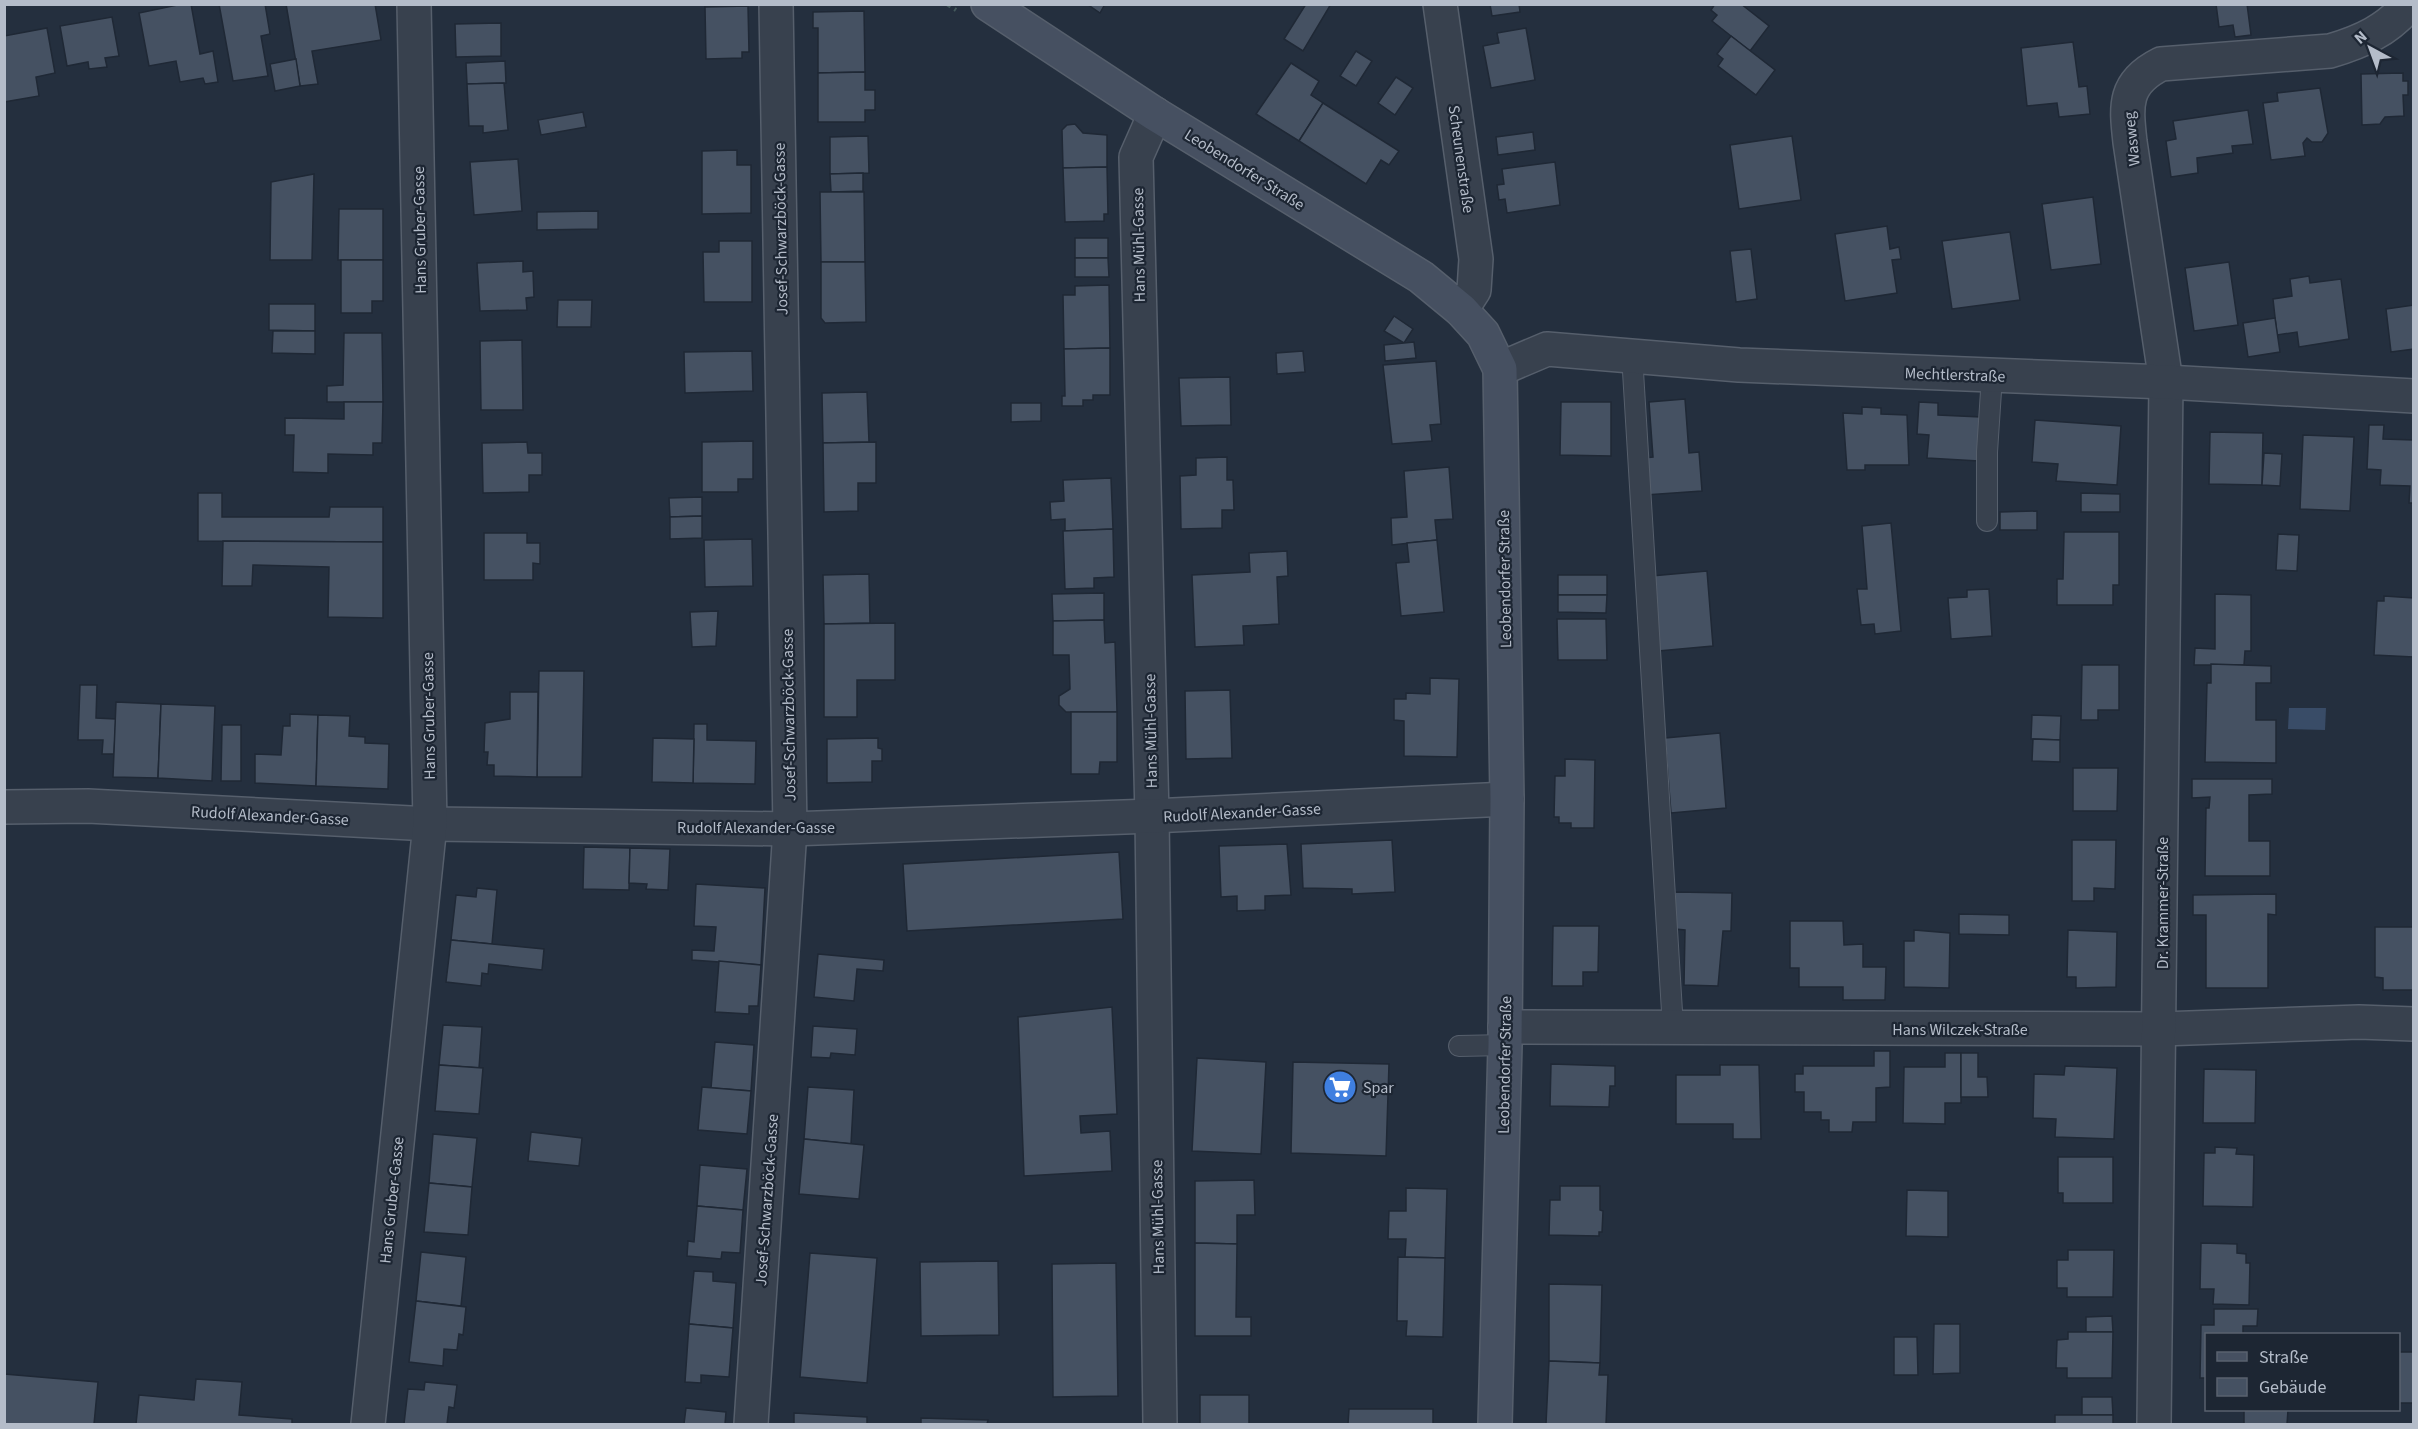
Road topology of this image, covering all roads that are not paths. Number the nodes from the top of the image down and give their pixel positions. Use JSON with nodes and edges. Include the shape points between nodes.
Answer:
{"nodes":[{"id":1,"x":414,"y":4,"type":"edge"},
{"id":2,"x":776,"y":4,"type":"edge"},
{"id":3,"x":1440,"y":4,"type":"edge"},
{"id":4,"x":2409,"y":4,"type":"edge"},
{"id":5,"x":972,"y":8,"type":"edge"},
{"id":6,"x":1155,"y":114,"type":"junction"},
{"id":7,"x":1461,"y":310,"type":"junction"},
{"id":8,"x":1632,"y":355,"type":"junction"},
{"id":9,"x":1500,"y":369,"type":"junction"},
{"id":10,"x":1992,"y":376,"type":"junction"},
{"id":11,"x":2166,"y":382,"type":"junction"},
{"id":12,"x":2414,"y":396,"type":"edge"},
{"id":13,"x":1987,"y":520,"type":"dead end"},
{"id":14,"x":1507,"y":799,"type":"junction"},
{"id":15,"x":4,"y":807,"type":"edge"},
{"id":16,"x":1152,"y":816,"type":"junction"},
{"id":17,"x":430,"y":824,"type":"junction"},
{"id":18,"x":790,"y":829,"type":"junction"},
{"id":19,"x":2414,"y":1024,"type":"edge"},
{"id":20,"x":1673,"y":1028,"type":"junction"},
{"id":21,"x":2161,"y":1029,"type":"junction"},
{"id":22,"x":1505,"y":1036,"type":"junction"},
{"id":23,"x":1459,"y":1046,"type":"dead end"},
{"id":24,"x":368,"y":1425,"type":"edge"},
{"id":25,"x":751,"y":1425,"type":"edge"},
{"id":26,"x":1160,"y":1425,"type":"edge"},
{"id":27,"x":1495,"y":1425,"type":"edge"},
{"id":28,"x":2154,"y":1425,"type":"edge"}],
"edges":[{"from":1,"to":17,"type":"street","name":"Hans Gruber-Gasse"},
{"from":2,"to":18,"type":"street","name":"Josef-Schwarzböck-Gasse"},
{"from":3,"to":7,"type":"street","name":"Scheunenstraße","via":[[1476,259],[1474,290]]},
{"from":4,"to":11,"type":"street","name":"Wasweg","via":[[2390,24],[2352,45],[2330,51],[2161,64],[2135,84],[2126,110]]},
{"from":5,"to":6,"type":"main road","name":"Leobendorfer Straße"},
{"from":6,"to":7,"type":"main road","name":"Leobendorfer Straße","via":[[1421,277]]},
{"from":6,"to":16,"type":"street","name":"Hans Mühl-Gasse","via":[[1136,157]]},
{"from":7,"to":9,"type":"main road","name":"Leobendorfer Straße","via":[[1483,334]]},
{"from":8,"to":9,"type":"street","name":"Mechtlerstraße","via":[[1547,349]]},
{"from":8,"to":10,"type":"street","name":"Mechtlerstraße"},
{"from":8,"to":20,"type":"lane"},
{"from":9,"to":14,"type":"main road","name":"Leobendorfer Straße"},
{"from":10,"to":11,"type":"street","name":"Mechtlerstraße"},
{"from":10,"to":13,"type":"lane"},
{"from":11,"to":12,"type":"street","name":"Mechtlerstraße"},
{"from":11,"to":21,"type":"street","name":"Dr. Krammer-Straße"},
{"from":14,"to":16,"type":"street","name":"Rudolf Alexander-Gasse"},
{"from":14,"to":22,"type":"main road","name":"Leobendorfer Straße"},
{"from":15,"to":17,"type":"street","name":"Rudolf Alexander-Gasse","via":[[88,806]]},
{"from":16,"to":18,"type":"street","name":"Rudolf Alexander-Gasse"},
{"from":16,"to":26,"type":"street","name":"Hans Mühl-Gasse"},
{"from":17,"to":18,"type":"street","name":"Rudolf Alexander-Gasse"},
{"from":17,"to":24,"type":"street","name":"Hans Gruber-Gasse"},
{"from":18,"to":25,"type":"street","name":"Josef-Schwarzböck-Gasse"},
{"from":19,"to":21,"type":"street","name":"Hans Wilczek-Straße","via":[[2359,1022]]},
{"from":20,"to":21,"type":"street","name":"Hans Wilczek-Straße"},
{"from":20,"to":22,"type":"street","name":"Hans Wilczek-Straße"},
{"from":21,"to":28,"type":"street","name":"Dr. Krammer-Straße"},
{"from":22,"to":23,"type":"lane"},
{"from":22,"to":27,"type":"main road","name":"Leobendorfer Straße"}]}
